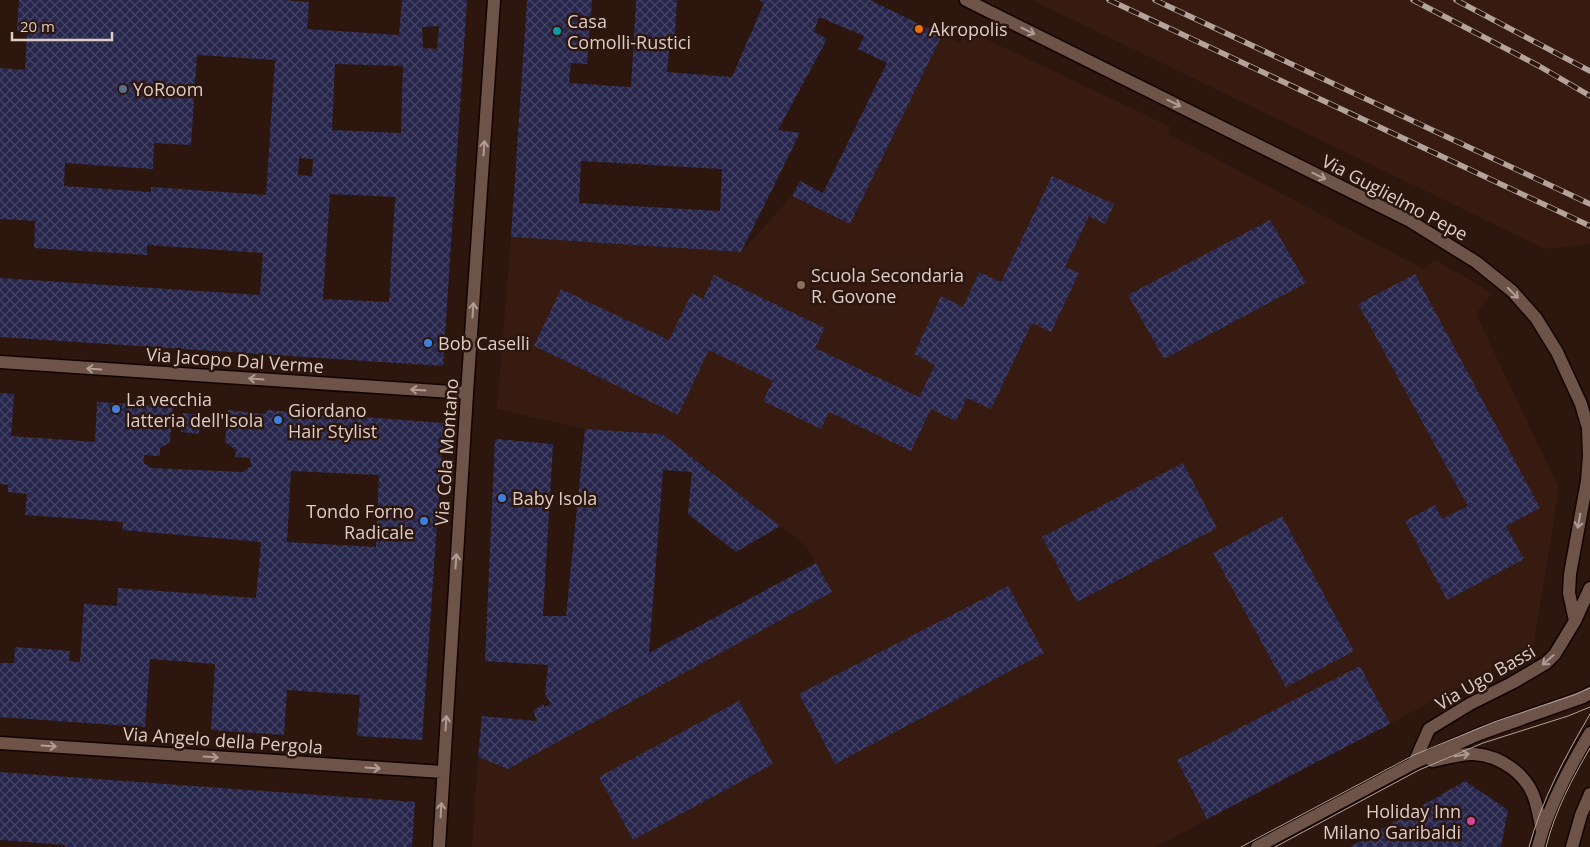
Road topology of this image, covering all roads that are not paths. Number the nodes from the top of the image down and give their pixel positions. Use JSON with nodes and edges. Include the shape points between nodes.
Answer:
{"nodes":[{"id":1,"x":494,"y":0,"type":"edge"},
{"id":2,"x":966,"y":0,"type":"edge"},
{"id":3,"x":0,"y":362,"type":"edge"},
{"id":4,"x":467,"y":393,"type":"junction"},
{"id":5,"x":1590,"y":588,"type":"edge"},
{"id":6,"x":1575,"y":621,"type":"junction"},
{"id":7,"x":1590,"y":693,"type":"edge"},
{"id":8,"x":1590,"y":733,"type":"edge"},
{"id":9,"x":0,"y":743,"type":"edge"},
{"id":10,"x":1414,"y":763,"type":"junction"},
{"id":11,"x":443,"y":772,"type":"junction"},
{"id":12,"x":1590,"y":794,"type":"edge"},
{"id":13,"x":1542,"y":831,"type":"junction"},
{"id":14,"x":439,"y":847,"type":"edge"},
{"id":15,"x":1257,"y":847,"type":"edge"},
{"id":16,"x":1538,"y":847,"type":"edge"},
{"id":17,"x":1572,"y":847,"type":"edge"}],
"edges":[{"from":4,"to":1,"type":"street","name":"Via Cola Montano","one_way":true},
{"from":2,"to":6,"type":"street","name":"Via Guglielmo Pepe","one_way":true,"via":[[1410,221],[1476,262],[1512,292],[1536,318],[1557,352],[1581,404],[1588,428],[1587,481],[1570,574],[1569,593]]},
{"from":4,"to":3,"type":"street","name":"Via Jacopo Dal Verme","one_way":true},
{"from":11,"to":4,"type":"street","name":"Via Cola Montano","one_way":true},
{"from":5,"to":6,"type":"street","name":"Via Ugo Bassi"},
{"from":6,"to":10,"type":"street","name":"Via Ugo Bassi","one_way":true,"via":[[1546,663],[1429,729]]},
{"from":7,"to":10,"type":"street","via":[[1479,734]]},
{"from":8,"to":13,"type":"street"},
{"from":9,"to":11,"type":"street","name":"Via Angelo della Pergola","one_way":true},
{"from":10,"to":13,"type":"street","one_way":true,"via":[[1473,753],[1496,758],[1513,768],[1524,780],[1535,799]]},
{"from":10,"to":15,"type":"street"},
{"from":14,"to":11,"type":"street","name":"Via Cola Montano","one_way":true},
{"from":12,"to":17,"type":"street"},
{"from":13,"to":16,"type":"street"}]}
